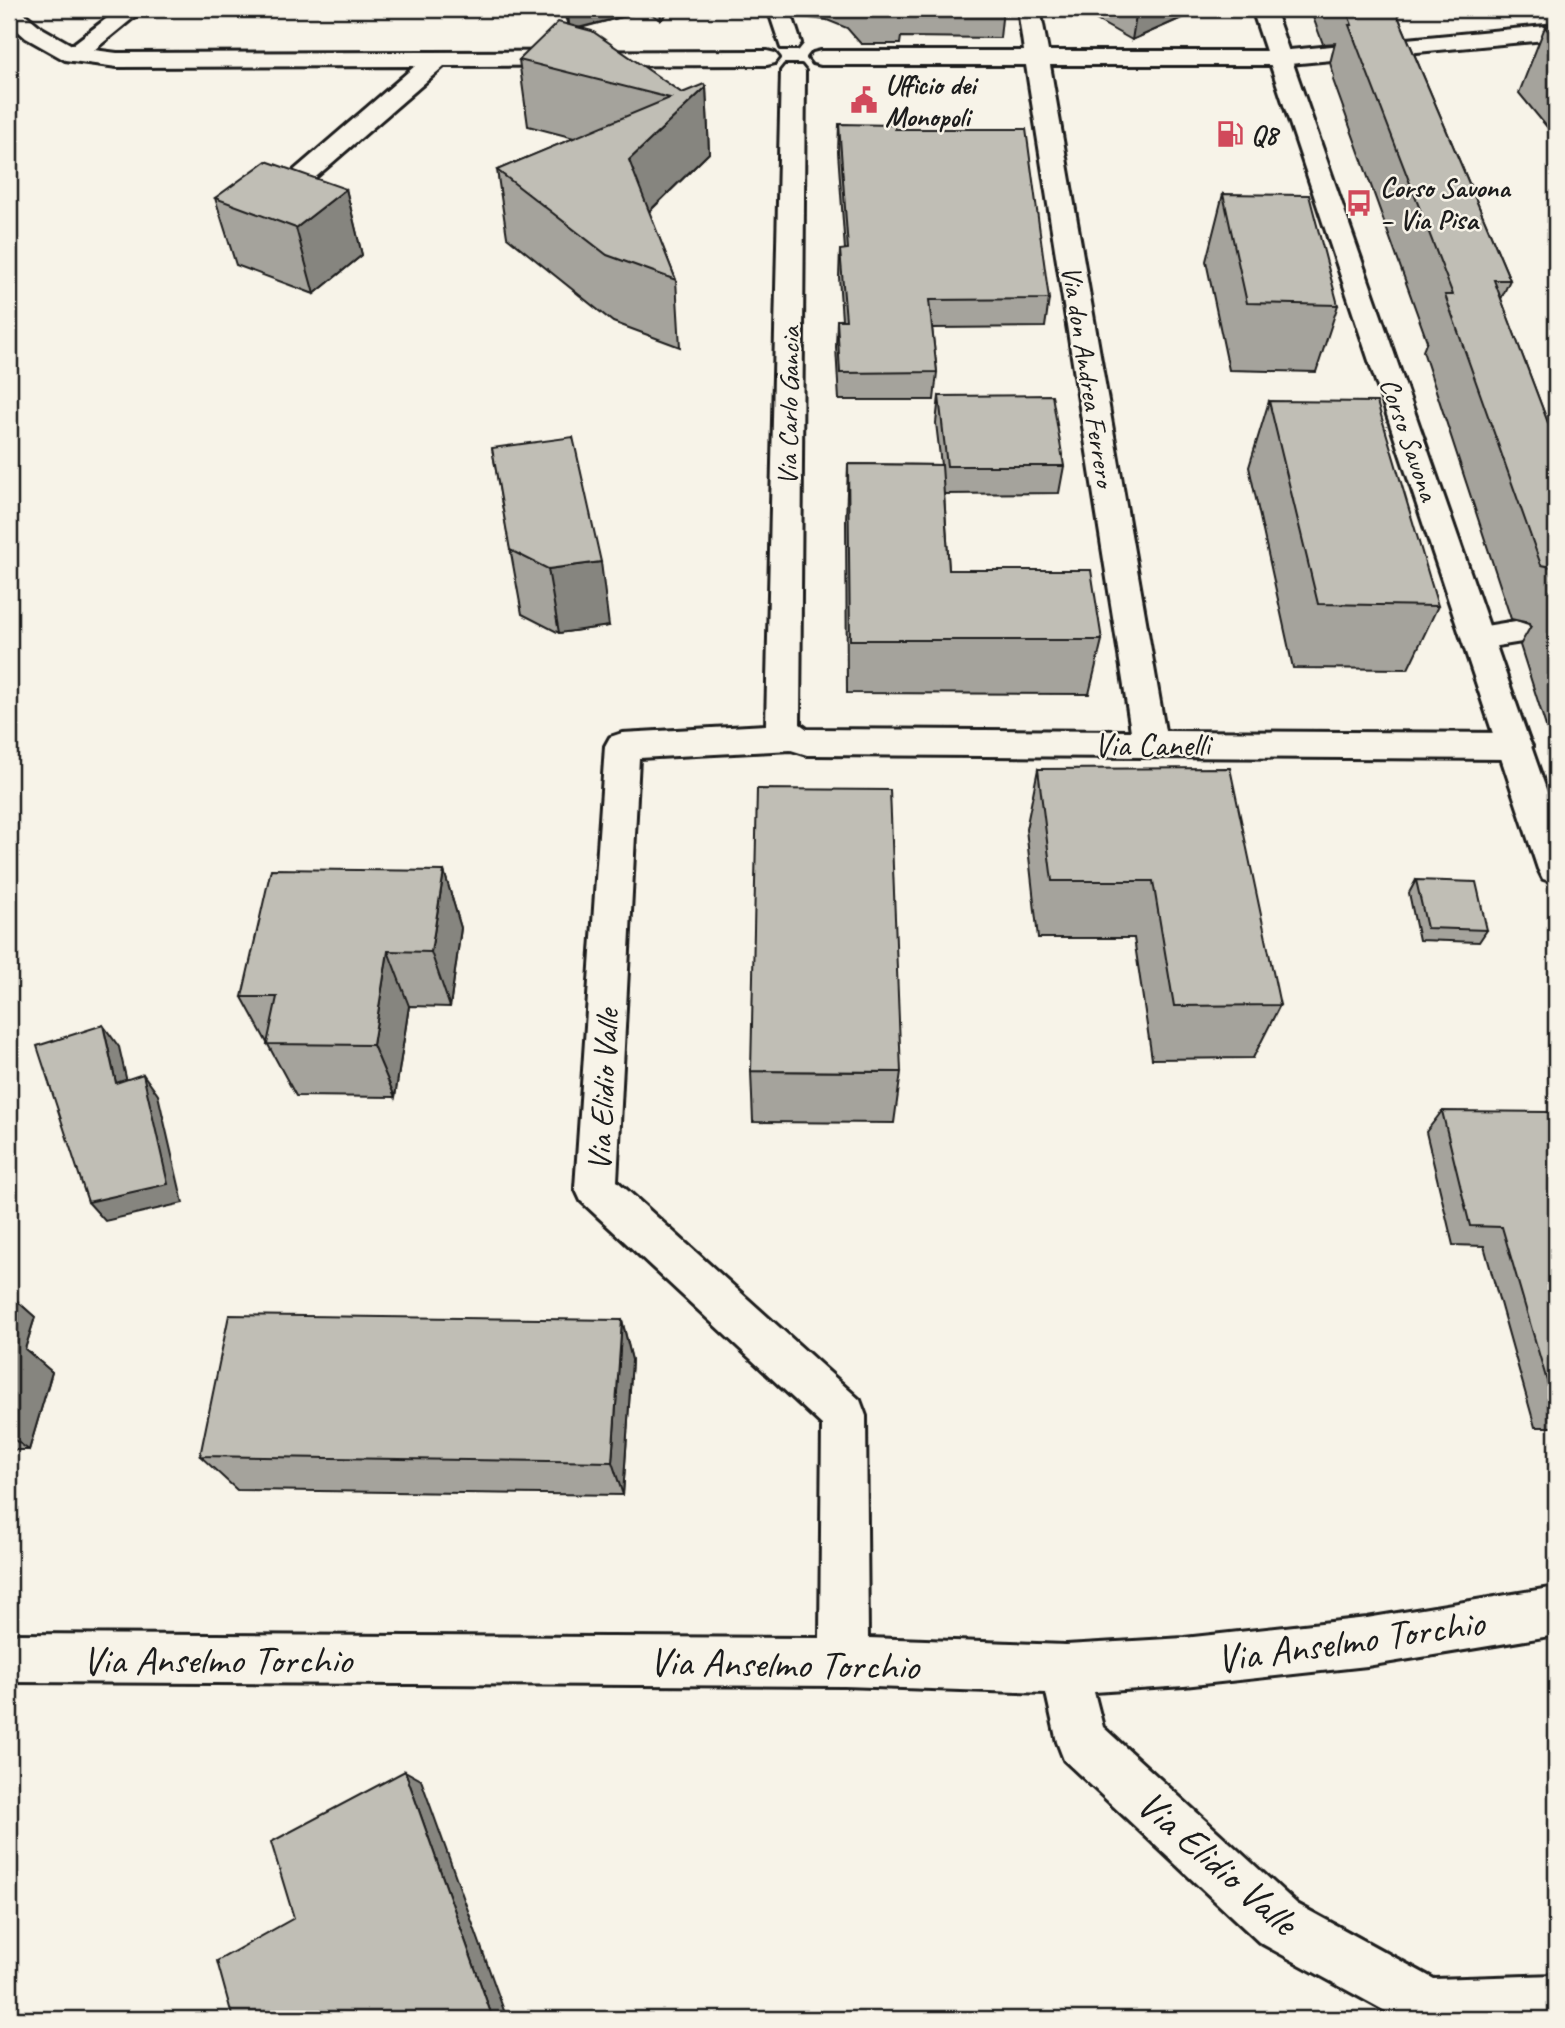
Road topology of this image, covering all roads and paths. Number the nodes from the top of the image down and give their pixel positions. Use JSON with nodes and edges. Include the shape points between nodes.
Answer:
{"nodes":[{"id":1,"x":133,"y":9,"type":"edge"},
{"id":2,"x":779,"y":9,"type":"edge"},
{"id":3,"x":1029,"y":9,"type":"edge"},
{"id":4,"x":1262,"y":9,"type":"edge"},
{"id":5,"x":9,"y":12,"type":"edge"},
{"id":6,"x":1556,"y":32,"type":"edge"},
{"id":7,"x":73,"y":55,"type":"junction"},
{"id":8,"x":791,"y":57,"type":"junction"},
{"id":9,"x":1036,"y":58,"type":"junction"},
{"id":10,"x":1279,"y":58,"type":"junction"},
{"id":11,"x":438,"y":59,"type":"junction"},
{"id":12,"x":271,"y":203,"type":"edge"},
{"id":13,"x":1516,"y":633,"type":"dead end"},
{"id":14,"x":1479,"y":637,"type":"junction"},
{"id":15,"x":791,"y":737,"type":"junction"},
{"id":16,"x":1150,"y":744,"type":"junction"},
{"id":17,"x":1515,"y":746,"type":"junction"},
{"id":18,"x":1556,"y":869,"type":"edge"},
{"id":19,"x":1556,"y":1611,"type":"edge"},
{"id":20,"x":9,"y":1658,"type":"edge"},
{"id":21,"x":844,"y":1662,"type":"junction"},
{"id":22,"x":1066,"y":1669,"type":"junction"},
{"id":23,"x":1556,"y":2002,"type":"edge"},
{"id":24,"x":1426,"y":2013,"type":"edge"}],
"edges":[{"from":1,"to":7,"type":"street"},
{"from":2,"to":8,"type":"street","name":"Via Carlo Gancia"},
{"from":3,"to":9,"type":"street","name":"Via don Andrea Ferrero"},
{"from":4,"to":10,"type":"street","name":"Corso Savona"},
{"from":5,"to":7,"type":"street"},
{"from":6,"to":10,"type":"street"},
{"from":7,"to":11,"type":"street","via":[[117,60]]},
{"from":8,"to":9,"type":"street","via":[[810,69],[821,58]]},
{"from":8,"to":11,"type":"street","via":[[778,69],[767,58]]},
{"from":8,"to":15,"type":"street","name":"Via Carlo Gancia","via":[[783,726]]},
{"from":9,"to":10,"type":"street"},
{"from":9,"to":16,"type":"street","name":"Via don Andrea Ferrero"},
{"from":10,"to":14,"type":"street","name":"Corso Savona"},
{"from":11,"to":12,"type":"street"},
{"from":13,"to":14,"type":"street"},
{"from":14,"to":17,"type":"street","name":"Corso Savona"},
{"from":15,"to":16,"type":"street","name":"Via Canelli","via":[[807,742]]},
{"from":15,"to":21,"type":"street","name":"Via Elidio Valle","via":[[622,746],[596,1188],[844,1416]]},
{"from":16,"to":17,"type":"street","name":"Via Canelli"},
{"from":17,"to":18,"type":"street","name":"Corso Savona"},
{"from":19,"to":22,"type":"street","name":"Via Anselmo Torchio","via":[[1367,1642],[1184,1662]]},
{"from":20,"to":21,"type":"street","name":"Via Anselmo Torchio"},
{"from":21,"to":22,"type":"street","name":"Via Anselmo Torchio"},
{"from":22,"to":24,"type":"street","name":"Via Elidio Valle","via":[[1083,1742],[1278,1923]]},
{"from":23,"to":24,"type":"street"}]}
